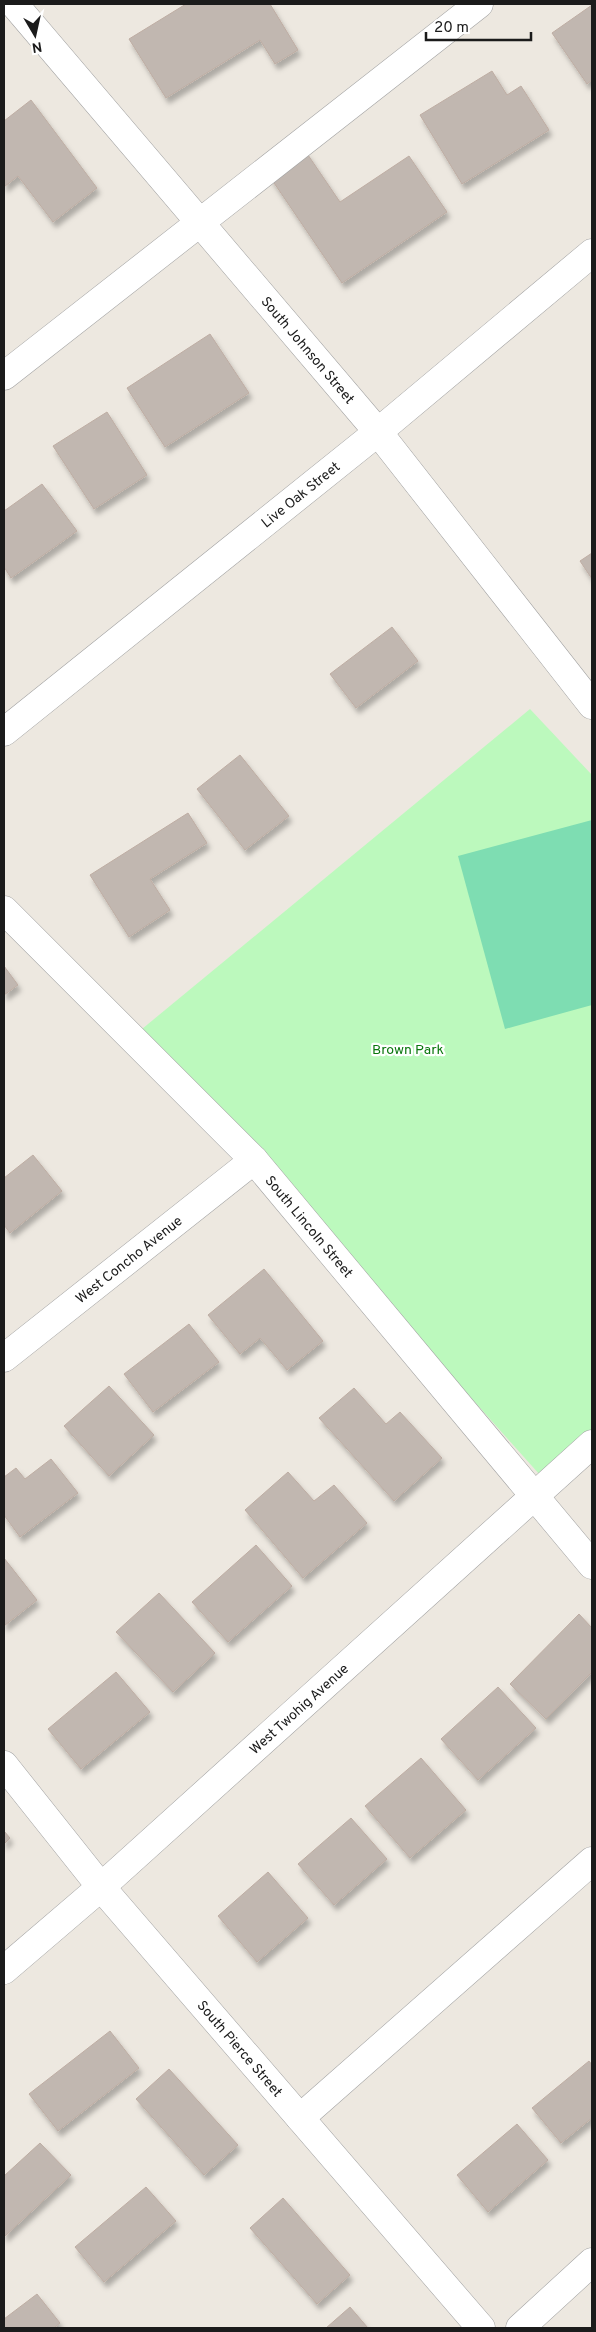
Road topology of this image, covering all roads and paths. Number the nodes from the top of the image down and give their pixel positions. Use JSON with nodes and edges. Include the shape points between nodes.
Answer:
{"nodes":[{"id":1,"x":14,"y":4,"type":"edge"},
{"id":2,"x":479,"y":4,"type":"edge"},
{"id":3,"x":200,"y":222,"type":"junction"},
{"id":4,"x":592,"y":253,"type":"edge"},
{"id":5,"x":4,"y":376,"type":"edge"},
{"id":6,"x":378,"y":432,"type":"junction"},
{"id":7,"x":592,"y":704,"type":"edge"},
{"id":8,"x":4,"y":732,"type":"edge"},
{"id":9,"x":4,"y":910,"type":"edge"},
{"id":10,"x":254,"y":1160,"type":"junction"},
{"id":11,"x":4,"y":1358,"type":"edge"},
{"id":12,"x":592,"y":1444,"type":"edge"},
{"id":13,"x":534,"y":1495,"type":"junction"},
{"id":14,"x":592,"y":1565,"type":"edge"},
{"id":15,"x":4,"y":1765,"type":"edge"},
{"id":16,"x":592,"y":1861,"type":"edge"},
{"id":17,"x":101,"y":1886,"type":"junction"},
{"id":18,"x":4,"y":1970,"type":"edge"},
{"id":19,"x":300,"y":2118,"type":"junction"},
{"id":20,"x":592,"y":2262,"type":"edge"},
{"id":21,"x":481,"y":2328,"type":"edge"},
{"id":22,"x":520,"y":2328,"type":"edge"}],
"edges":[{"from":1,"to":3,"type":"street","name":"South Johnson Street"},
{"from":2,"to":3,"type":"street"},
{"from":3,"to":5,"type":"street"},
{"from":3,"to":6,"type":"street","name":"South Johnson Street"},
{"from":4,"to":6,"type":"street","name":"Live Oak Street"},
{"from":6,"to":7,"type":"street","name":"South Johnson Street"},
{"from":6,"to":8,"type":"street","name":"Live Oak Street"},
{"from":9,"to":10,"type":"street","name":"South Lincoln Street"},
{"from":10,"to":11,"type":"street","name":"West Concho Avenue"},
{"from":10,"to":13,"type":"street","name":"South Lincoln Street"},
{"from":12,"to":13,"type":"street","name":"West Twohig Avenue"},
{"from":13,"to":14,"type":"street","name":"South Lincoln Street"},
{"from":13,"to":17,"type":"street","name":"West Twohig Avenue"},
{"from":15,"to":17,"type":"street","name":"South Pierce Street"},
{"from":16,"to":19,"type":"street"},
{"from":17,"to":18,"type":"street","name":"West Twohig Avenue"},
{"from":17,"to":19,"type":"street","name":"South Pierce Street"},
{"from":19,"to":21,"type":"street","name":"South Pierce Street"},
{"from":20,"to":22,"type":"street"}]}
